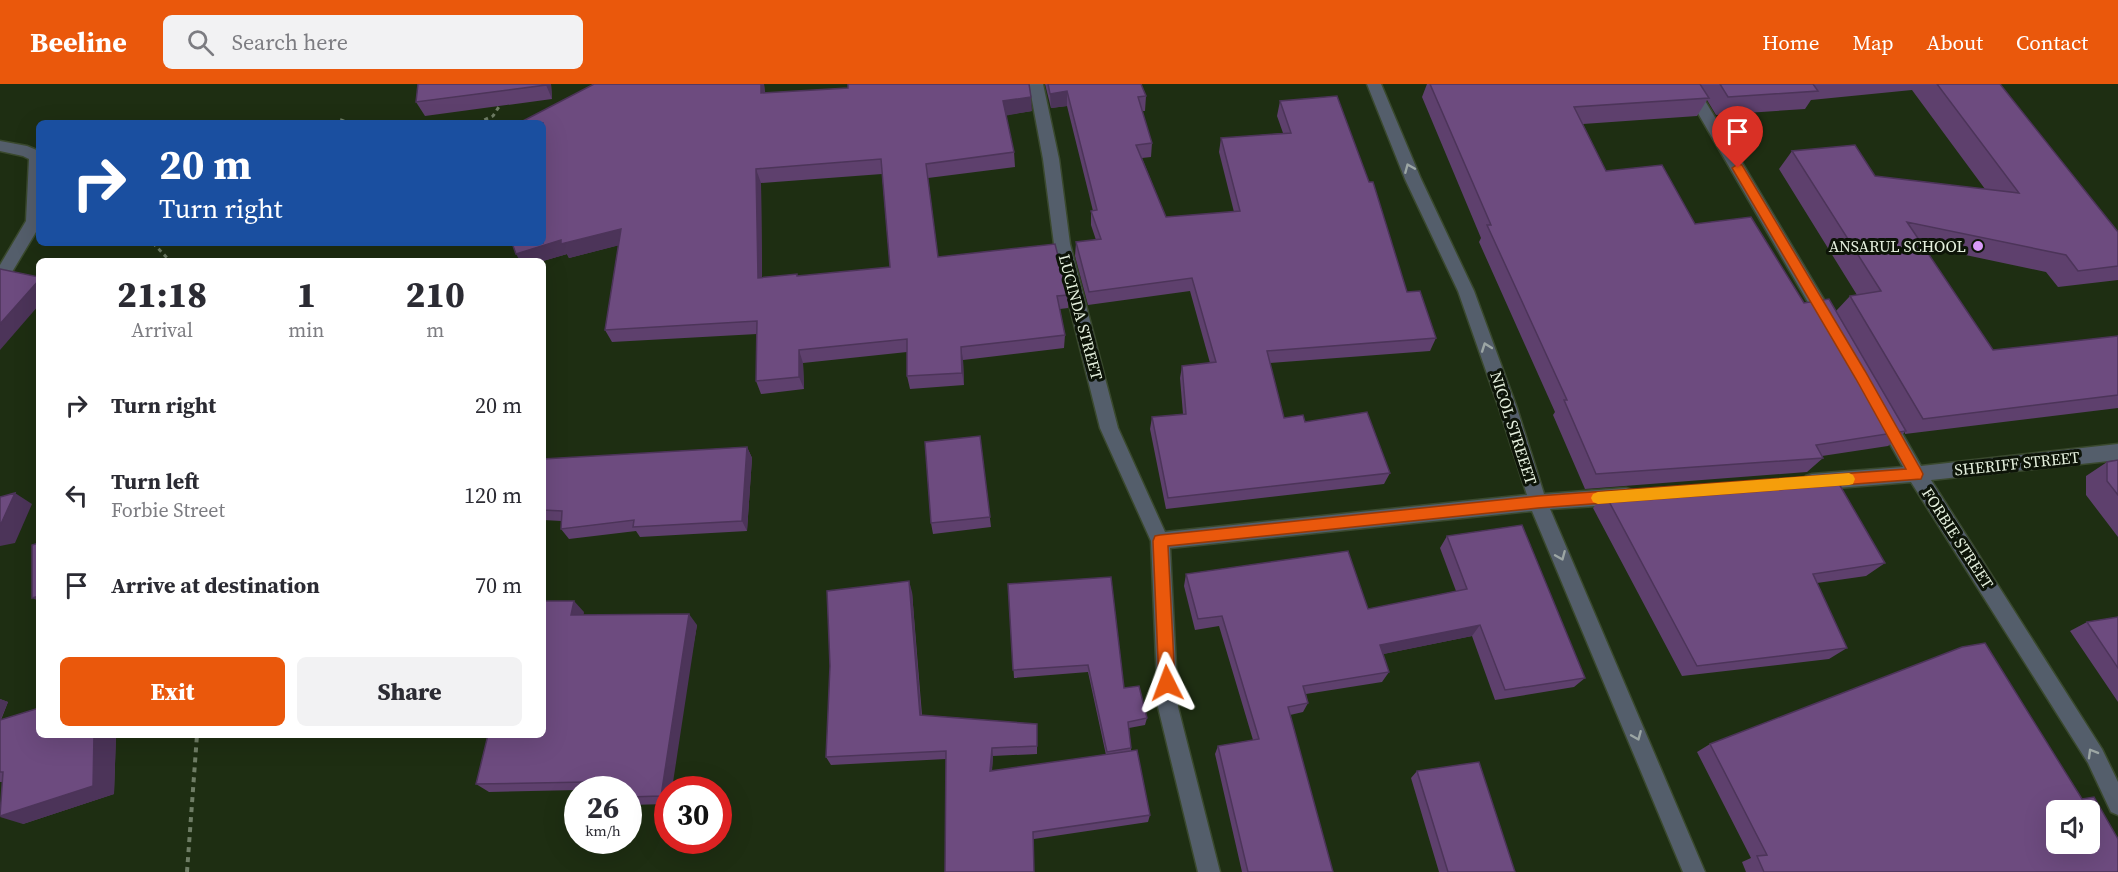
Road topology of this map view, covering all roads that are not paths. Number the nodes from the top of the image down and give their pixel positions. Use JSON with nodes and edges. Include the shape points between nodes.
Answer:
{"nodes":[{"id":1,"x":1036,"y":84,"type":"edge"},
{"id":2,"x":1374,"y":84,"type":"edge"},
{"id":3,"x":1688,"y":84,"type":"edge"},
{"id":4,"x":0,"y":146,"type":"edge"},
{"id":5,"x":36,"y":156,"type":"edge"},
{"id":6,"x":36,"y":178,"type":"edge"},
{"id":7,"x":0,"y":278,"type":"edge"},
{"id":8,"x":1839,"y":338,"type":"edge"},
{"id":9,"x":1878,"y":405,"type":"edge"},
{"id":10,"x":2118,"y":452,"type":"edge"},
{"id":11,"x":1916,"y":474,"type":"junction"},
{"id":12,"x":1798,"y":483,"type":"edge"},
{"id":13,"x":1644,"y":494,"type":"edge"},
{"id":14,"x":1538,"y":502,"type":"junction"},
{"id":15,"x":1160,"y":541,"type":"junction"},
{"id":16,"x":2118,"y":805,"type":"edge"},
{"id":17,"x":1209,"y":872,"type":"edge"},
{"id":18,"x":1694,"y":872,"type":"edge"}],
"edges":[{"from":1,"to":15,"type":"street","name":"LUCINDA STREET","via":[[1062,244],[1108,428]]},
{"from":14,"to":2,"type":"street","name":"NICOL STREEET","one_way":true,"via":[[1466,291]]},
{"from":3,"to":8,"type":"street"},
{"from":4,"to":5,"type":"street"},
{"from":6,"to":7,"type":"street","via":[[34,221]]},
{"from":9,"to":11,"type":"street","name":"FORBIE STREET"},
{"from":10,"to":11,"type":"street","name":"SHERIFF STREET"},
{"from":11,"to":12,"type":"street","name":"SHERIFF STREET"},
{"from":16,"to":11,"type":"street","name":"FORBIE STREET","one_way":true,"via":[[2095,756]]},
{"from":13,"to":14,"type":"street"},
{"from":14,"to":15,"type":"street"},
{"from":14,"to":18,"type":"street","name":"NICOL STREEET","one_way":true},
{"from":15,"to":17,"type":"street","via":[[1168,707]]}]}
